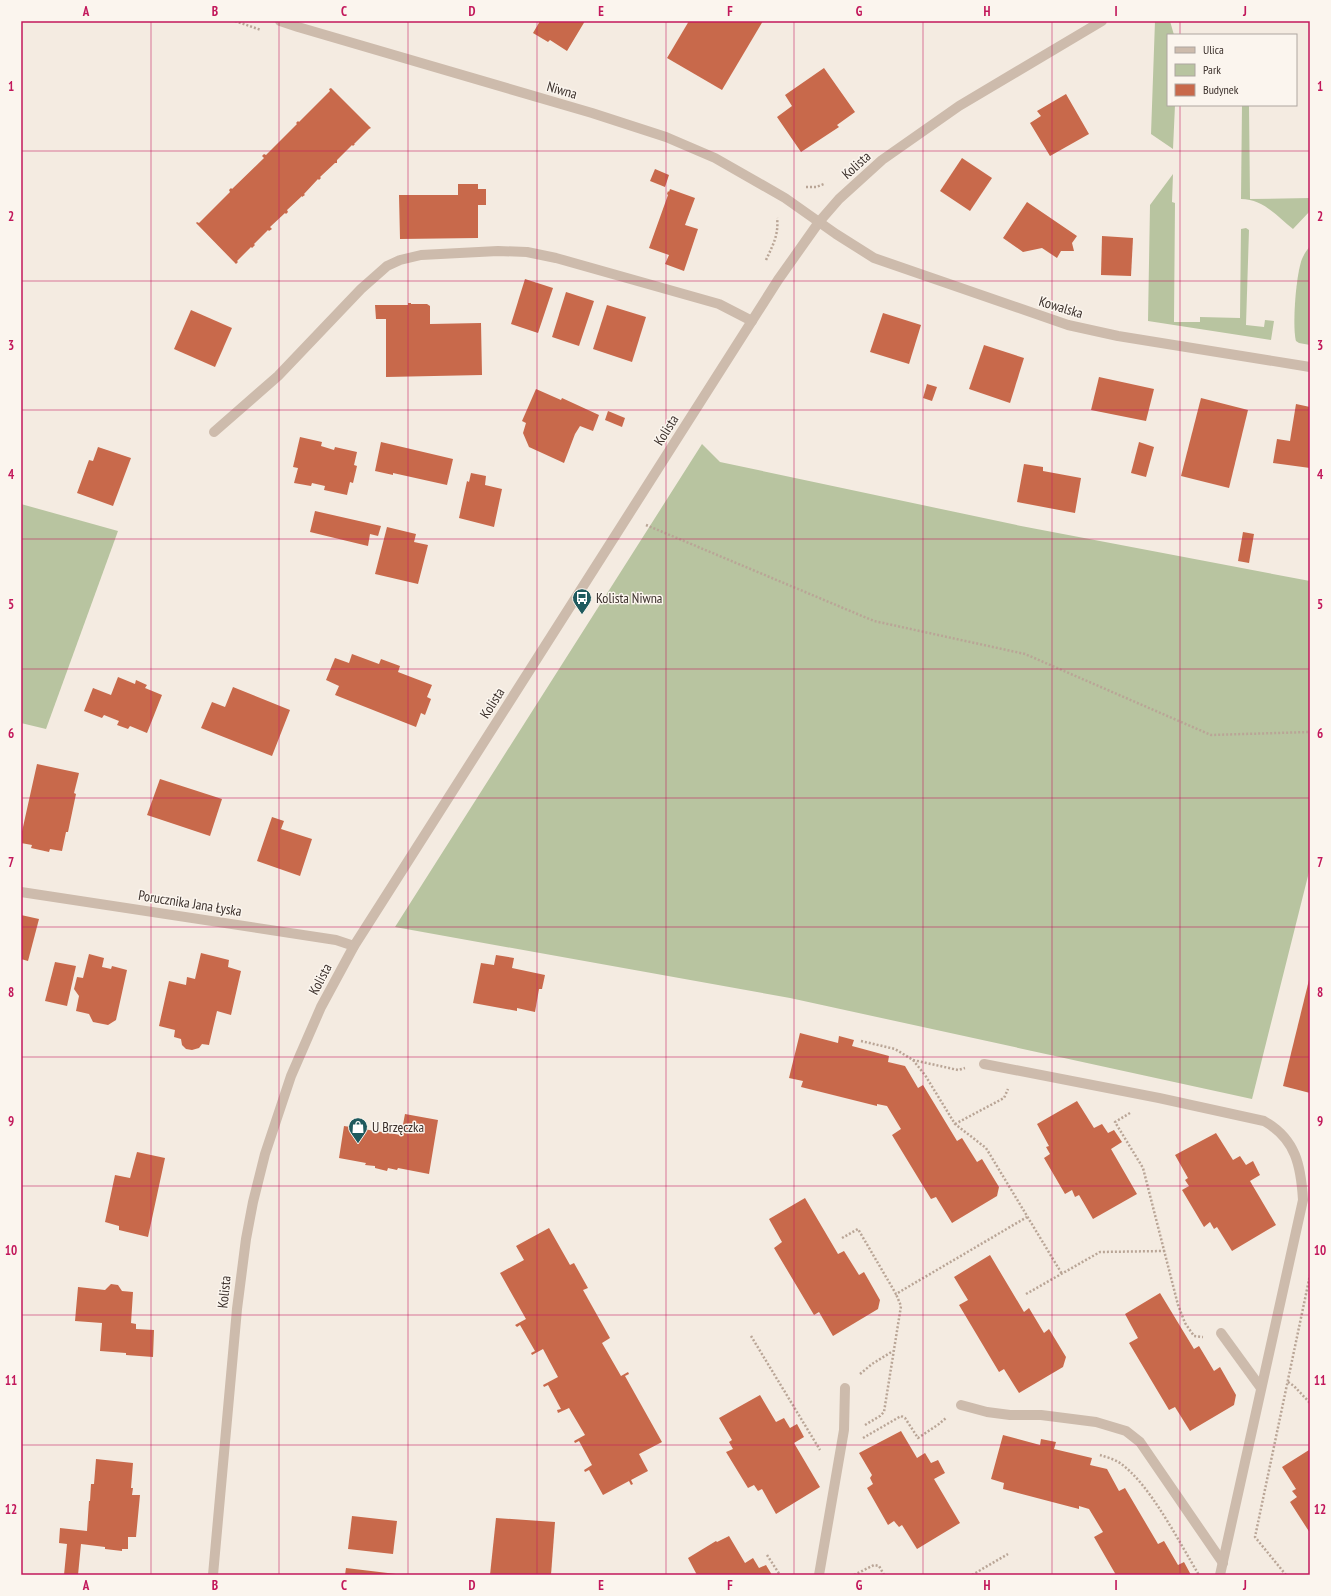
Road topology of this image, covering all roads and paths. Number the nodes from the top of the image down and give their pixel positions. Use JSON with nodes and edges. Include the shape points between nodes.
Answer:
{"nodes":[{"id":1,"x":280,"y":21,"type":"edge"},
{"id":2,"x":1102,"y":21,"type":"edge"},
{"id":3,"x":819,"y":222,"type":"junction"},
{"id":4,"x":752,"y":321,"type":"junction"},
{"id":5,"x":1310,"y":367,"type":"edge"},
{"id":6,"x":214,"y":432,"type":"dead end"},
{"id":7,"x":627,"y":517,"type":"junction"},
{"id":8,"x":1310,"y":732,"type":"edge"},
{"id":9,"x":21,"y":892,"type":"edge"},
{"id":10,"x":354,"y":946,"type":"junction"},
{"id":11,"x":861,"y":1041,"type":"dead end"},
{"id":12,"x":913,"y":1060,"type":"junction"},
{"id":13,"x":984,"y":1064,"type":"joint"},
{"id":14,"x":1018,"y":1070,"type":"junction"},
{"id":15,"x":1159,"y":1098,"type":"junction"},
{"id":16,"x":955,"y":1124,"type":"junction"},
{"id":17,"x":1027,"y":1217,"type":"junction"},
{"id":18,"x":842,"y":1238,"type":"dead end"},
{"id":19,"x":1165,"y":1251,"type":"junction"},
{"id":20,"x":1062,"y":1274,"type":"junction"},
{"id":21,"x":1310,"y":1275,"type":"edge"},
{"id":22,"x":896,"y":1294,"type":"junction"},
{"id":23,"x":1026,"y":1294,"type":"dead end"},
{"id":24,"x":1221,"y":1333,"type":"joint"},
{"id":25,"x":751,"y":1336,"type":"dead end"},
{"id":26,"x":894,"y":1351,"type":"junction"},
{"id":27,"x":872,"y":1364,"type":"dead end"},
{"id":28,"x":1288,"y":1382,"type":"junction"},
{"id":29,"x":845,"y":1388,"type":"dead end"},
{"id":30,"x":1261,"y":1388,"type":"junction"},
{"id":31,"x":1310,"y":1403,"type":"edge"},
{"id":32,"x":961,"y":1405,"type":"joint"},
{"id":33,"x":844,"y":1430,"type":"junction"},
{"id":34,"x":842,"y":1444,"type":"junction"},
{"id":35,"x":1100,"y":1455,"type":"dead end"},
{"id":36,"x":838,"y":1468,"type":"junction"},
{"id":37,"x":1008,"y":1554,"type":"dead end"},
{"id":38,"x":767,"y":1555,"type":"dead end"},
{"id":39,"x":1223,"y":1563,"type":"junction"},
{"id":40,"x":213,"y":1575,"type":"edge"},
{"id":41,"x":780,"y":1575,"type":"edge"},
{"id":42,"x":819,"y":1575,"type":"edge"},
{"id":43,"x":854,"y":1575,"type":"edge"},
{"id":44,"x":884,"y":1575,"type":"edge"},
{"id":45,"x":972,"y":1575,"type":"edge"},
{"id":46,"x":1200,"y":1575,"type":"edge"},
{"id":47,"x":1220,"y":1575,"type":"edge"},
{"id":48,"x":1286,"y":1575,"type":"edge"}],
"edges":[{"from":1,"to":3,"type":"street","name":"Niwna","via":[[666,137],[715,158],[785,198]]},
{"from":2,"to":3,"type":"street","name":"Kolista","via":[[959,106],[888,156],[839,199]]},
{"from":3,"to":4,"type":"street","name":"Kolista"},
{"from":3,"to":5,"type":"street","name":"Kowalska","via":[[874,258],[1068,325],[1118,336]]},
{"from":4,"to":6,"type":"street","via":[[719,304],[527,252],[498,250],[421,255],[386,266],[278,376]]},
{"from":4,"to":7,"type":"street","name":"Kolista"},
{"from":7,"to":8,"type":"path","via":[[874,621],[1025,654],[1211,735]]},
{"from":7,"to":10,"type":"street","name":"Kolista"},
{"from":9,"to":10,"type":"street","name":"Porucznika Jana Łyska","via":[[336,940]]},
{"from":10,"to":40,"type":"street","name":"Kolista","via":[[321,1007],[291,1076],[265,1154],[253,1202],[240,1279]]},
{"from":11,"to":12,"type":"path","via":[[895,1049]]},
{"from":12,"to":13,"type":"path","via":[[958,1070]]},
{"from":12,"to":16,"type":"path"},
{"from":13,"to":14,"type":"street"},
{"from":14,"to":15,"type":"street"},
{"from":14,"to":16,"type":"path","via":[[1004,1098]]},
{"from":15,"to":19,"type":"path","via":[[1115,1122],[1143,1168]]},
{"from":15,"to":30,"type":"street","via":[[1264,1121],[1284,1136],[1296,1156],[1303,1200]]},
{"from":16,"to":17,"type":"path","via":[[986,1148]]},
{"from":17,"to":20,"type":"path"},
{"from":17,"to":22,"type":"path"},
{"from":18,"to":22,"type":"path","via":[[858,1228]]},
{"from":19,"to":20,"type":"path","via":[[1100,1252]]},
{"from":19,"to":24,"type":"path","via":[[1185,1323],[1194,1336],[1206,1338]]},
{"from":20,"to":23,"type":"path"},
{"from":21,"to":28,"type":"path"},
{"from":22,"to":26,"type":"path","via":[[900,1306]]},
{"from":24,"to":30,"type":"street"},
{"from":25,"to":36,"type":"path","via":[[829,1465]]},
{"from":26,"to":27,"type":"path"},
{"from":26,"to":33,"type":"path","via":[[884,1412],[856,1430]]},
{"from":28,"to":31,"type":"path"},
{"from":28,"to":48,"type":"path","via":[[1255,1538]]},
{"from":29,"to":33,"type":"street"},
{"from":30,"to":39,"type":"street"},
{"from":32,"to":34,"type":"path","via":[[940,1424],[918,1438],[905,1418],[900,1416],[853,1444]]},
{"from":32,"to":39,"type":"street","via":[[1010,1415],[1041,1415],[1096,1422],[1126,1431],[1140,1442]]},
{"from":33,"to":34,"type":"street"},
{"from":34,"to":36,"type":"street"},
{"from":35,"to":46,"type":"path","via":[[1118,1462],[1137,1477]]},
{"from":36,"to":42,"type":"street"},
{"from":37,"to":45,"type":"path"},
{"from":38,"to":41,"type":"path"},
{"from":39,"to":47,"type":"street"},
{"from":43,"to":44,"type":"path","via":[[874,1565],[879,1566]]}]}
